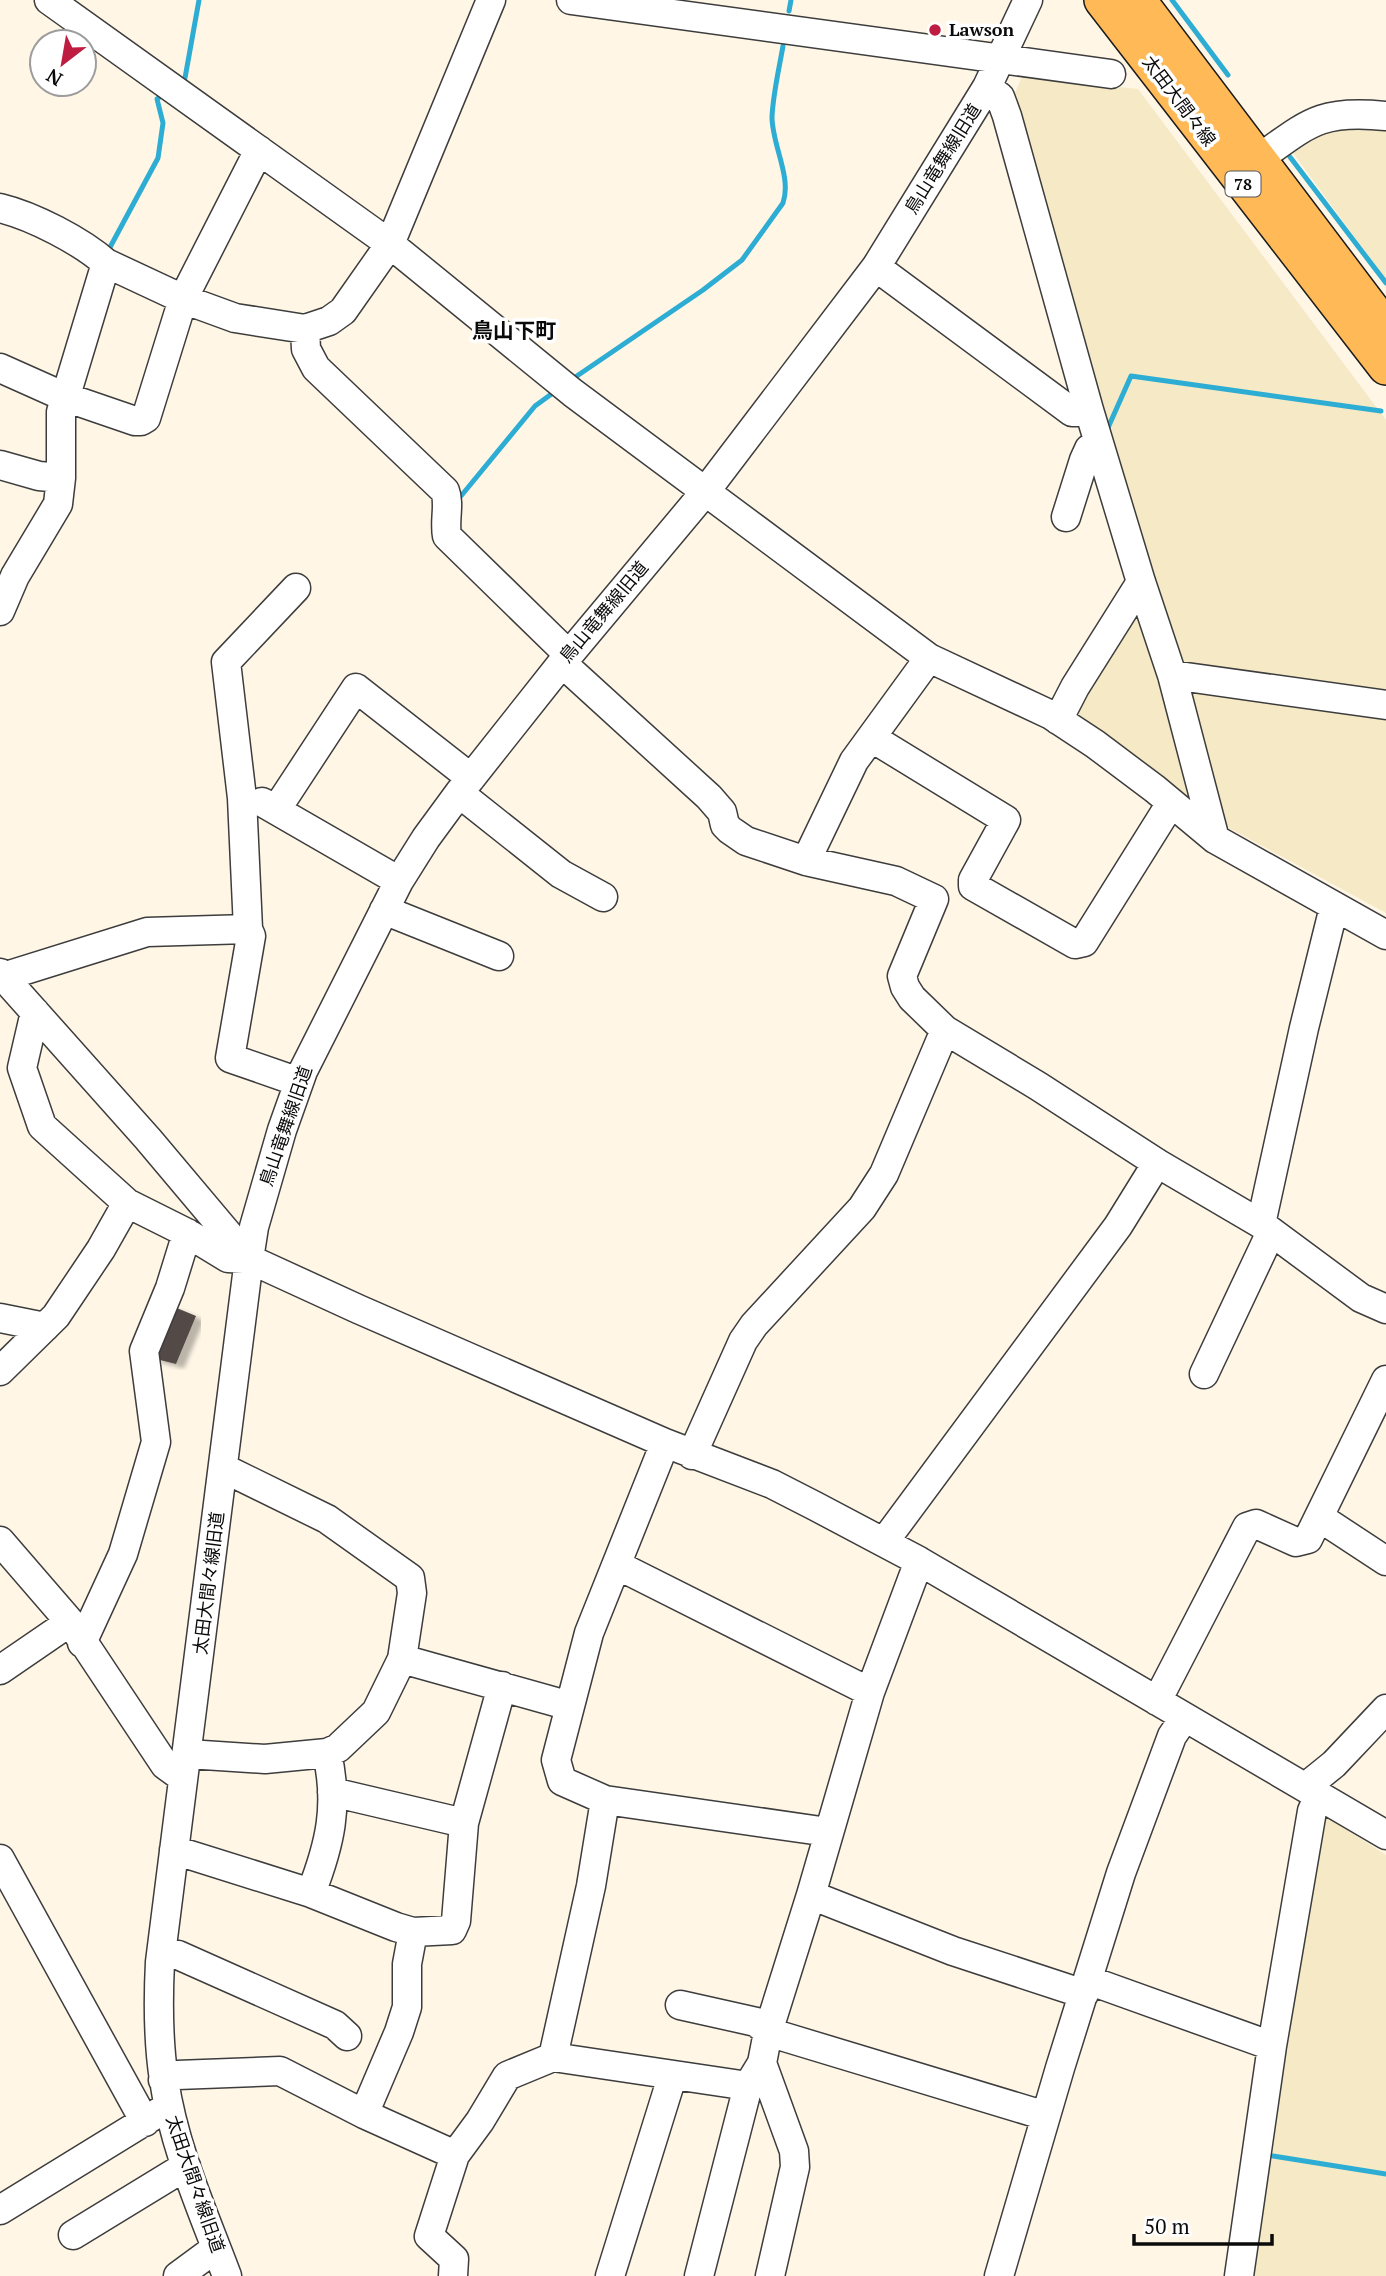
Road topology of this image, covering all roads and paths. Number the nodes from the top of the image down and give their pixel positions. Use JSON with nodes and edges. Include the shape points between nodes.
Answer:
{"nodes":[{"id":1,"x":49,"y":0,"type":"edge"},
{"id":2,"x":491,"y":0,"type":"edge"},
{"id":3,"x":571,"y":0,"type":"edge"},
{"id":4,"x":1028,"y":0,"type":"edge"},
{"id":5,"x":1102,"y":0,"type":"edge"},
{"id":6,"x":1138,"y":0,"type":"edge"},
{"id":7,"x":999,"y":60,"type":"junction"},
{"id":8,"x":1111,"y":74,"type":"dead end"},
{"id":9,"x":988,"y":87,"type":"junction"},
{"id":10,"x":1386,"y":116,"type":"edge"},
{"id":11,"x":259,"y":150,"type":"junction"},
{"id":12,"x":1258,"y":159,"type":"junction"},
{"id":13,"x":0,"y":208,"type":"edge"},
{"id":14,"x":390,"y":244,"type":"junction"},
{"id":15,"x":106,"y":263,"type":"junction"},
{"id":16,"x":876,"y":267,"type":"junction"},
{"id":17,"x":183,"y":299,"type":"junction"},
{"id":18,"x":1386,"y":328,"type":"edge"},
{"id":19,"x":305,"y":329,"type":"junction"},
{"id":20,"x":1386,"y":367,"type":"edge"},
{"id":21,"x":0,"y":368,"type":"edge"},
{"id":22,"x":65,"y":397,"type":"junction"},
{"id":23,"x":1089,"y":410,"type":"junction"},
{"id":24,"x":1099,"y":445,"type":"junction"},
{"id":25,"x":0,"y":465,"type":"edge"},
{"id":26,"x":61,"y":478,"type":"junction"},
{"id":27,"x":705,"y":492,"type":"junction"},
{"id":28,"x":1066,"y":517,"type":"dead end"},
{"id":29,"x":1140,"y":582,"type":"junction"},
{"id":30,"x":296,"y":588,"type":"dead end"},
{"id":31,"x":0,"y":611,"type":"edge"},
{"id":32,"x":929,"y":658,"type":"junction"},
{"id":33,"x":565,"y":659,"type":"junction"},
{"id":34,"x":1172,"y":675,"type":"junction"},
{"id":35,"x":1386,"y":705,"type":"edge"},
{"id":36,"x":1058,"y":720,"type":"junction"},
{"id":37,"x":872,"y":738,"type":"junction"},
{"id":38,"x":465,"y":785,"type":"junction"},
{"id":39,"x":241,"y":790,"type":"junction"},
{"id":40,"x":1171,"y":803,"type":"junction"},
{"id":41,"x":276,"y":810,"type":"junction"},
{"id":42,"x":1215,"y":839,"type":"junction"},
{"id":43,"x":806,"y":861,"type":"junction"},
{"id":44,"x":399,"y":881,"type":"junction"},
{"id":45,"x":603,"y":897,"type":"dead end"},
{"id":46,"x":1334,"y":906,"type":"junction"},
{"id":47,"x":384,"y":910,"type":"junction"},
{"id":48,"x":248,"y":929,"type":"junction"},
{"id":49,"x":1386,"y":935,"type":"edge"},
{"id":50,"x":499,"y":956,"type":"dead end"},
{"id":51,"x":1,"y":975,"type":"edge"},
{"id":52,"x":35,"y":1012,"type":"junction"},
{"id":53,"x":946,"y":1030,"type":"junction"},
{"id":54,"x":299,"y":1082,"type":"junction"},
{"id":55,"x":1157,"y":1163,"type":"junction"},
{"id":56,"x":127,"y":1203,"type":"junction"},
{"id":57,"x":1266,"y":1228,"type":"junction"},
{"id":58,"x":187,"y":1233,"type":"junction"},
{"id":59,"x":249,"y":1259,"type":"junction"},
{"id":60,"x":1386,"y":1310,"type":"edge"},
{"id":61,"x":0,"y":1318,"type":"edge"},
{"id":62,"x":45,"y":1327,"type":"junction"},
{"id":63,"x":0,"y":1371,"type":"edge"},
{"id":64,"x":1204,"y":1374,"type":"dead end"},
{"id":65,"x":1386,"y":1380,"type":"edge"},
{"id":66,"x":665,"y":1443,"type":"junction"},
{"id":67,"x":692,"y":1455,"type":"junction"},
{"id":68,"x":223,"y":1468,"type":"junction"},
{"id":69,"x":1319,"y":1517,"type":"junction"},
{"id":70,"x":0,"y":1541,"type":"edge"},
{"id":71,"x":884,"y":1542,"type":"junction"},
{"id":72,"x":919,"y":1561,"type":"junction"},
{"id":73,"x":1386,"y":1561,"type":"edge"},
{"id":74,"x":617,"y":1565,"type":"junction"},
{"id":75,"x":76,"y":1633,"type":"junction"},
{"id":76,"x":402,"y":1659,"type":"junction"},
{"id":77,"x":0,"y":1670,"type":"edge"},
{"id":78,"x":870,"y":1692,"type":"junction"},
{"id":79,"x":499,"y":1698,"type":"junction"},
{"id":80,"x":1157,"y":1701,"type":"junction"},
{"id":81,"x":570,"y":1706,"type":"junction"},
{"id":82,"x":1386,"y":1709,"type":"edge"},
{"id":83,"x":1185,"y":1717,"type":"junction"},
{"id":84,"x":320,"y":1754,"type":"junction"},
{"id":85,"x":185,"y":1766,"type":"junction"},
{"id":86,"x":332,"y":1792,"type":"junction"},
{"id":87,"x":1314,"y":1792,"type":"junction"},
{"id":88,"x":605,"y":1800,"type":"junction"},
{"id":89,"x":464,"y":1823,"type":"junction"},
{"id":90,"x":828,"y":1832,"type":"junction"},
{"id":91,"x":1386,"y":1835,"type":"edge"},
{"id":92,"x":174,"y":1850,"type":"junction"},
{"id":93,"x":0,"y":1859,"type":"edge"},
{"id":94,"x":312,"y":1894,"type":"junction"},
{"id":95,"x":811,"y":1895,"type":"junction"},
{"id":96,"x":413,"y":1932,"type":"junction"},
{"id":97,"x":161,"y":1954,"type":"junction"},
{"id":98,"x":1086,"y":1987,"type":"junction"},
{"id":99,"x":680,"y":2005,"type":"dead end"},
{"id":100,"x":768,"y":2032,"type":"junction"},
{"id":101,"x":347,"y":2036,"type":"dead end"},
{"id":102,"x":1272,"y":2046,"type":"junction"},
{"id":103,"x":554,"y":2057,"type":"junction"},
{"id":104,"x":755,"y":2074,"type":"junction"},
{"id":105,"x":672,"y":2077,"type":"junction"},
{"id":106,"x":166,"y":2092,"type":"junction"},
{"id":107,"x":364,"y":2114,"type":"junction"},
{"id":108,"x":1046,"y":2116,"type":"junction"},
{"id":109,"x":145,"y":2122,"type":"junction"},
{"id":110,"x":455,"y":2155,"type":"junction"},
{"id":111,"x":186,"y":2166,"type":"junction"},
{"id":112,"x":0,"y":2210,"type":"edge"},
{"id":113,"x":73,"y":2235,"type":"dead end"},
{"id":114,"x":216,"y":2248,"type":"junction"},
{"id":115,"x":178,"y":2276,"type":"edge"},
{"id":116,"x":227,"y":2276,"type":"edge"},
{"id":117,"x":453,"y":2276,"type":"edge"},
{"id":118,"x":610,"y":2276,"type":"edge"},
{"id":119,"x":699,"y":2276,"type":"edge"},
{"id":120,"x":770,"y":2276,"type":"edge"},
{"id":121,"x":999,"y":2276,"type":"edge"},
{"id":122,"x":1239,"y":2276,"type":"edge"}],
"edges":[{"from":1,"to":11,"type":"street"},
{"from":2,"to":14,"type":"street"},
{"from":3,"to":7,"type":"street"},
{"from":4,"to":7,"type":"street","name":"鳥山竜舞線旧道"},
{"from":5,"to":20,"type":"main road","name":"太田大間々線","number":"78"},
{"from":6,"to":12,"type":"main road","name":"太田大間々線","number":"78"},
{"from":7,"to":8,"type":"street"},
{"from":7,"to":9,"type":"street","name":"鳥山竜舞線旧道"},
{"from":9,"to":16,"type":"street","name":"鳥山竜舞線旧道"},
{"from":9,"to":23,"type":"street","via":[[1000,97],[1007,116]]},
{"from":10,"to":12,"type":"street","via":[[1350,114],[1318,119]]},
{"from":11,"to":14,"type":"street"},
{"from":11,"to":17,"type":"street"},
{"from":12,"to":18,"type":"main road","name":"太田大間々線","number":"78"},
{"from":13,"to":15,"type":"street","via":[[88,247]]},
{"from":14,"to":19,"type":"street","via":[[343,311]]},
{"from":14,"to":27,"type":"street","via":[[573,393]]},
{"from":15,"to":17,"type":"street"},
{"from":15,"to":22,"type":"street"},
{"from":16,"to":23,"type":"street","via":[[1072,412]]},
{"from":16,"to":27,"type":"street","name":"鳥山竜舞線旧道"},
{"from":17,"to":19,"type":"street","via":[[235,318]]},
{"from":17,"to":22,"type":"street","via":[[146,418],[135,421]]},
{"from":19,"to":33,"type":"street","via":[[306,349],[316,368],[445,491],[447,536]]},
{"from":21,"to":22,"type":"street"},
{"from":22,"to":26,"type":"street"},
{"from":23,"to":24,"type":"street"},
{"from":24,"to":28,"type":"street","via":[[1089,449]]},
{"from":24,"to":29,"type":"street"},
{"from":25,"to":26,"type":"street"},
{"from":26,"to":31,"type":"street","via":[[58,504]]},
{"from":27,"to":32,"type":"street"},
{"from":27,"to":33,"type":"street","name":"鳥山竜舞線旧道"},
{"from":29,"to":34,"type":"street"},
{"from":29,"to":36,"type":"street"},
{"from":30,"to":39,"type":"street","via":[[226,662]]},
{"from":32,"to":36,"type":"street"},
{"from":32,"to":37,"type":"street"},
{"from":33,"to":38,"type":"street","name":"鳥山竜舞線旧道"},
{"from":33,"to":43,"type":"street","via":[[709,797],[730,830],[746,841]]},
{"from":34,"to":35,"type":"street"},
{"from":34,"to":42,"type":"street"},
{"from":36,"to":40,"type":"street"},
{"from":37,"to":40,"type":"street","via":[[1006,820],[973,886],[1075,944],[1084,942]]},
{"from":37,"to":43,"type":"street","via":[[854,761]]},
{"from":38,"to":41,"type":"street","via":[[356,688]]},
{"from":38,"to":44,"type":"street","name":"鳥山竜舞線旧道"},
{"from":38,"to":45,"type":"street","via":[[561,874]]},
{"from":39,"to":41,"type":"street"},
{"from":39,"to":48,"type":"street"},
{"from":40,"to":42,"type":"street"},
{"from":41,"to":44,"type":"street"},
{"from":42,"to":46,"type":"street"},
{"from":43,"to":53,"type":"street","via":[[896,881],[934,899],[902,976],[912,998]]},
{"from":44,"to":47,"type":"street","name":"鳥山竜舞線旧道"},
{"from":46,"to":49,"type":"street"},
{"from":46,"to":57,"type":"street","via":[[1301,1041]]},
{"from":47,"to":50,"type":"street"},
{"from":47,"to":54,"type":"street","name":"鳥山竜舞線旧道"},
{"from":48,"to":51,"type":"street","via":[[147,932]]},
{"from":48,"to":54,"type":"street","via":[[230,1058]]},
{"from":51,"to":52,"type":"street"},
{"from":52,"to":56,"type":"street","via":[[22,1068],[42,1126]]},
{"from":52,"to":59,"type":"street"},
{"from":53,"to":55,"type":"street"},
{"from":53,"to":67,"type":"street","via":[[884,1174],[862,1208],[748,1333]]},
{"from":54,"to":59,"type":"street","name":"鳥山竜舞線旧道","via":[[254,1227]]},
{"from":55,"to":57,"type":"street"},
{"from":55,"to":71,"type":"street","via":[[1118,1226]]},
{"from":56,"to":58,"type":"street"},
{"from":56,"to":62,"type":"street","via":[[101,1249]]},
{"from":57,"to":60,"type":"street","via":[[1361,1298]]},
{"from":57,"to":64,"type":"street"},
{"from":58,"to":59,"type":"street","via":[[228,1258]]},
{"from":58,"to":75,"type":"street","via":[[144,1351],[156,1442],[123,1554]]},
{"from":59,"to":66,"type":"street"},
{"from":59,"to":68,"type":"street","name":"太田大間々線旧道"},
{"from":61,"to":62,"type":"street"},
{"from":62,"to":63,"type":"street"},
{"from":65,"to":69,"type":"street"},
{"from":66,"to":67,"type":"street"},
{"from":66,"to":74,"type":"street"},
{"from":67,"to":71,"type":"street","via":[[772,1484]]},
{"from":68,"to":76,"type":"street","via":[[327,1519],[410,1578]]},
{"from":68,"to":85,"type":"street","name":"太田大間々線旧道"},
{"from":69,"to":73,"type":"street"},
{"from":69,"to":80,"type":"street","via":[[1308,1539],[1296,1542],[1256,1524],[1248,1527]]},
{"from":70,"to":75,"type":"street"},
{"from":71,"to":72,"type":"street"},
{"from":72,"to":78,"type":"street"},
{"from":72,"to":80,"type":"street"},
{"from":74,"to":78,"type":"street"},
{"from":74,"to":81,"type":"street","via":[[589,1633]]},
{"from":75,"to":77,"type":"street"},
{"from":75,"to":85,"type":"street","via":[[165,1765]]},
{"from":76,"to":79,"type":"street"},
{"from":76,"to":84,"type":"street","via":[[376,1712],[338,1748]]},
{"from":78,"to":90,"type":"street"},
{"from":79,"to":81,"type":"street"},
{"from":79,"to":89,"type":"street"},
{"from":80,"to":83,"type":"street"},
{"from":81,"to":88,"type":"street","via":[[556,1760],[562,1781]]},
{"from":82,"to":87,"type":"street","via":[[1313,1781]]},
{"from":83,"to":87,"type":"street"},
{"from":83,"to":98,"type":"street","via":[[1172,1736],[1126,1860]]},
{"from":84,"to":85,"type":"street"},
{"from":84,"to":86,"type":"street"},
{"from":85,"to":92,"type":"street","name":"太田大間々線旧道"},
{"from":86,"to":89,"type":"street"},
{"from":86,"to":94,"type":"street","via":[[328,1847]]},
{"from":87,"to":91,"type":"street"},
{"from":87,"to":102,"type":"street"},
{"from":88,"to":90,"type":"street"},
{"from":88,"to":103,"type":"street"},
{"from":89,"to":96,"type":"street","via":[[456,1922],[452,1930]]},
{"from":90,"to":95,"type":"street"},
{"from":92,"to":94,"type":"street"},
{"from":92,"to":97,"type":"street","name":"太田大間々線旧道"},
{"from":93,"to":109,"type":"street"},
{"from":94,"to":96,"type":"street"},
{"from":95,"to":98,"type":"street","via":[[953,1951]]},
{"from":95,"to":100,"type":"street"},
{"from":96,"to":107,"type":"street","via":[[407,2007]]},
{"from":97,"to":101,"type":"street","via":[[178,1955],[335,2025]]},
{"from":97,"to":106,"type":"street","name":"太田大間々線旧道","via":[[158,2017]]},
{"from":98,"to":102,"type":"street"},
{"from":98,"to":108,"type":"street"},
{"from":99,"to":100,"type":"street","via":[[756,2022]]},
{"from":100,"to":104,"type":"street"},
{"from":100,"to":108,"type":"street"},
{"from":102,"to":122,"type":"street"},
{"from":103,"to":105,"type":"street"},
{"from":103,"to":110,"type":"street","via":[[507,2076]]},
{"from":104,"to":105,"type":"street"},
{"from":104,"to":119,"type":"street"},
{"from":104,"to":120,"type":"street","via":[[794,2151],[795,2167]]},
{"from":105,"to":118,"type":"street"},
{"from":106,"to":107,"type":"street","via":[[177,2075],[280,2071]]},
{"from":106,"to":109,"type":"street"},
{"from":106,"to":111,"type":"street","name":"太田大間々線旧道"},
{"from":107,"to":110,"type":"street"},
{"from":108,"to":121,"type":"street"},
{"from":109,"to":112,"type":"street"},
{"from":110,"to":117,"type":"street","via":[[429,2236],[454,2259]]},
{"from":111,"to":113,"type":"street"},
{"from":111,"to":114,"type":"street","name":"太田大間々線旧道"},
{"from":114,"to":115,"type":"street"},
{"from":114,"to":116,"type":"street","name":"太田大間々線旧道"}]}
